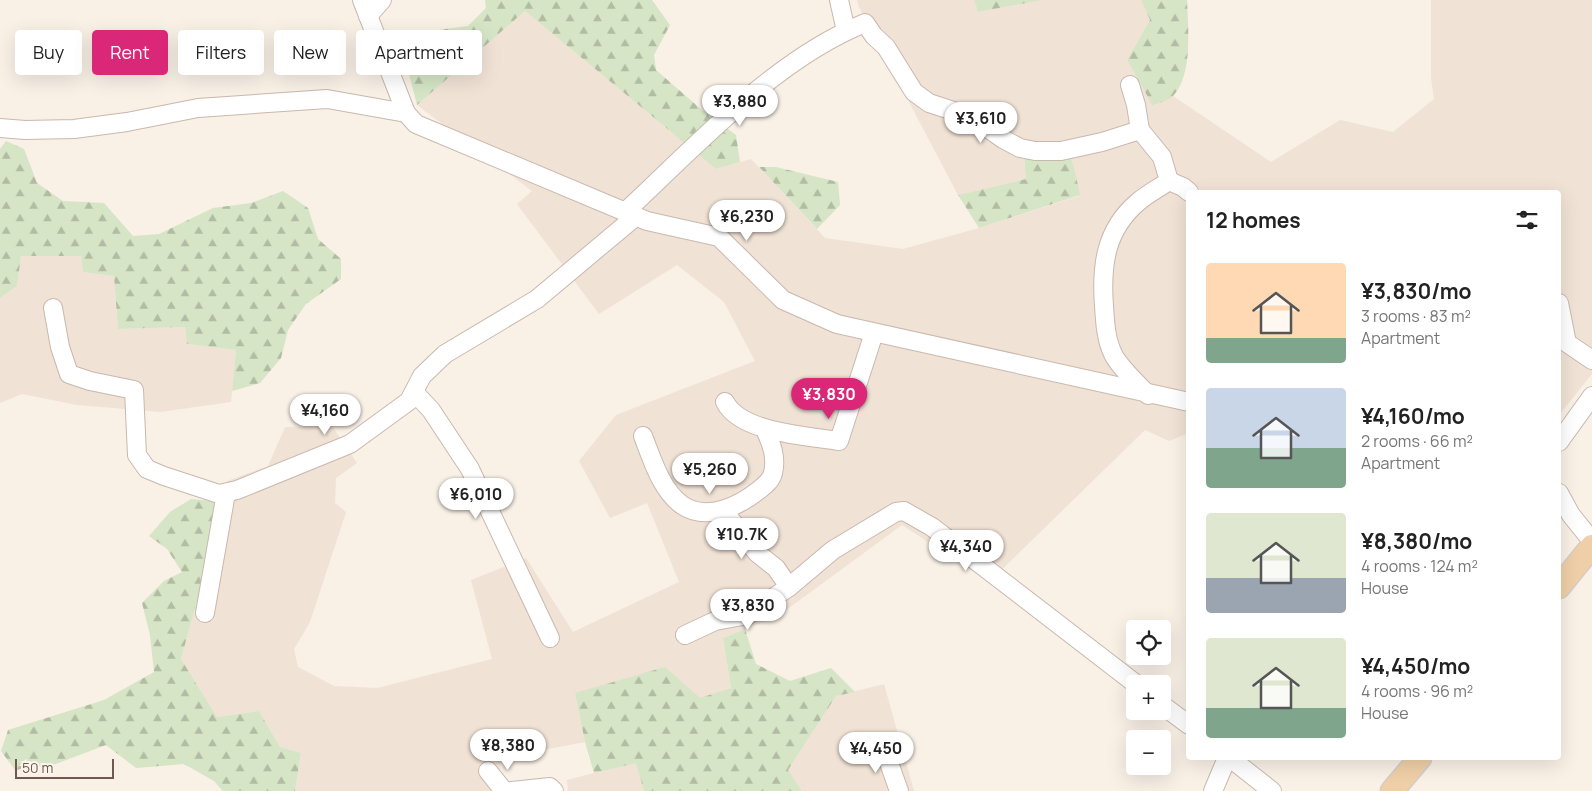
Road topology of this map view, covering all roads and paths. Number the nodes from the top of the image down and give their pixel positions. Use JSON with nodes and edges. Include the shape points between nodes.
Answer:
{"nodes":[{"id":1,"x":382,"y":0,"type":"edge"},
{"id":2,"x":839,"y":0,"type":"edge"},
{"id":3,"x":365,"y":8,"type":"edge"},
{"id":4,"x":846,"y":31,"type":"junction"},
{"id":5,"x":1130,"y":85,"type":"dead end"},
{"id":6,"x":406,"y":113,"type":"junction"},
{"id":7,"x":0,"y":128,"type":"edge"},
{"id":8,"x":1140,"y":130,"type":"junction"},
{"id":9,"x":1169,"y":180,"type":"junction"},
{"id":10,"x":1187,"y":190,"type":"edge"},
{"id":11,"x":630,"y":214,"type":"junction"},
{"id":12,"x":53,"y":308,"type":"dead end"},
{"id":13,"x":1561,"y":313,"type":"edge"},
{"id":14,"x":874,"y":333,"type":"junction"},
{"id":15,"x":1592,"y":360,"type":"edge"},
{"id":16,"x":414,"y":392,"type":"junction"},
{"id":17,"x":1148,"y":394,"type":"junction"},
{"id":18,"x":1592,"y":396,"type":"edge"},
{"id":19,"x":1186,"y":401,"type":"edge"},
{"id":20,"x":725,"y":402,"type":"dead end"},
{"id":21,"x":765,"y":428,"type":"junction"},
{"id":22,"x":643,"y":436,"type":"dead end"},
{"id":23,"x":1561,"y":439,"type":"edge"},
{"id":24,"x":226,"y":493,"type":"junction"},
{"id":25,"x":1561,"y":497,"type":"edge"},
{"id":26,"x":723,"y":510,"type":"junction"},
{"id":27,"x":1592,"y":541,"type":"edge"},
{"id":28,"x":1592,"y":546,"type":"edge"},
{"id":29,"x":1561,"y":585,"type":"edge"},
{"id":30,"x":789,"y":587,"type":"junction"},
{"id":31,"x":205,"y":612,"type":"dead end"},
{"id":32,"x":685,"y":635,"type":"dead end"},
{"id":33,"x":550,"y":638,"type":"dead end"},
{"id":34,"x":1126,"y":676,"type":"edge"},
{"id":35,"x":1171,"y":712,"type":"edge"},
{"id":36,"x":1186,"y":723,"type":"edge"},
{"id":37,"x":883,"y":746,"type":"dead end"},
{"id":38,"x":1227,"y":760,"type":"edge"},
{"id":39,"x":1231,"y":760,"type":"edge"},
{"id":40,"x":1418,"y":760,"type":"edge"},
{"id":41,"x":488,"y":772,"type":"dead end"},
{"id":42,"x":504,"y":791,"type":"edge"},
{"id":43,"x":512,"y":791,"type":"edge"},
{"id":44,"x":554,"y":791,"type":"edge"},
{"id":45,"x":899,"y":791,"type":"edge"},
{"id":46,"x":1213,"y":791,"type":"edge"},
{"id":47,"x":1272,"y":791,"type":"edge"},
{"id":48,"x":1392,"y":791,"type":"edge"}],
"edges":[{"from":1,"to":3,"type":"street"},
{"from":2,"to":4,"type":"street"},
{"from":3,"to":6,"type":"street"},
{"from":4,"to":8,"type":"street","via":[[865,23],[886,47],[914,92],[929,104],[972,117],[1020,148],[1061,151]]},
{"from":4,"to":11,"type":"street","via":[[749,96]]},
{"from":5,"to":8,"type":"street"},
{"from":6,"to":7,"type":"street","via":[[326,99],[198,108],[74,129]]},
{"from":6,"to":11,"type":"street","via":[[416,124]]},
{"from":8,"to":9,"type":"street","via":[[1162,157]]},
{"from":9,"to":10,"type":"street"},
{"from":9,"to":17,"type":"street","via":[[1137,203],[1119,223],[1103,265],[1106,330],[1113,355]]},
{"from":11,"to":14,"type":"street","via":[[647,221],[719,237],[783,300],[837,324]]},
{"from":11,"to":16,"type":"street","via":[[537,299],[445,354],[422,376]]},
{"from":12,"to":24,"type":"street","via":[[69,374],[134,390],[137,455],[148,469],[219,494]]},
{"from":13,"to":15,"type":"street","via":[[1567,343]]},
{"from":14,"to":17,"type":"street"},
{"from":14,"to":21,"type":"street","via":[[839,441]]},
{"from":16,"to":24,"type":"street","via":[[409,401],[350,444]]},
{"from":16,"to":33,"type":"street","via":[[431,410],[470,469]]},
{"from":17,"to":19,"type":"street"},
{"from":18,"to":23,"type":"street"},
{"from":20,"to":21,"type":"street","via":[[730,411]]},
{"from":21,"to":26,"type":"street","via":[[774,449],[774,472],[770,480],[750,497]]},
{"from":22,"to":26,"type":"street","via":[[665,487],[681,504],[694,511]]},
{"from":24,"to":31,"type":"street"},
{"from":25,"to":27,"type":"street"},
{"from":26,"to":30,"type":"street"},
{"from":28,"to":29,"type":"main road"},
{"from":30,"to":32,"type":"street","via":[[748,615],[715,621]]},
{"from":30,"to":34,"type":"street","via":[[833,550],[896,512],[904,511],[932,527]]},
{"from":35,"to":36,"type":"street"},
{"from":37,"to":45,"type":"street"},
{"from":38,"to":46,"type":"street"},
{"from":39,"to":47,"type":"street"},
{"from":40,"to":48,"type":"main road"},
{"from":41,"to":42,"type":"street"},
{"from":43,"to":44,"type":"street","via":[[550,787]]}]}
